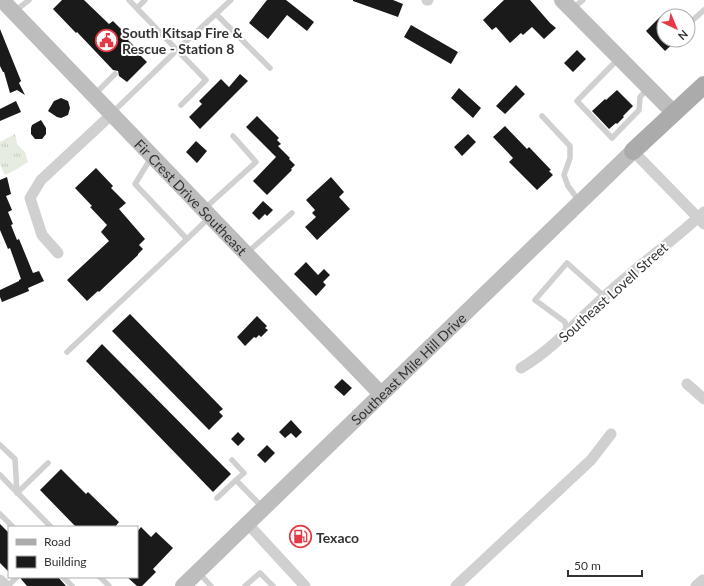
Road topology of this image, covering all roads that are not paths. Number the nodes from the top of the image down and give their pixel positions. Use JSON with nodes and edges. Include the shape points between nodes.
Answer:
{"nodes":[{"id":1,"x":2,"y":0,"type":"edge"},
{"id":2,"x":29,"y":0,"type":"edge"},
{"id":3,"x":129,"y":0,"type":"edge"},
{"id":4,"x":145,"y":0,"type":"edge"},
{"id":5,"x":231,"y":0,"type":"edge"},
{"id":6,"x":572,"y":3,"type":"edge"},
{"id":7,"x":137,"y":8,"type":"junction"},
{"id":8,"x":704,"y":10,"type":"edge"},
{"id":9,"x":13,"y":12,"type":"junction"},
{"id":10,"x":216,"y":14,"type":"junction"},
{"id":11,"x":696,"y":17,"type":"edge"},
{"id":12,"x":177,"y":50,"type":"junction"},
{"id":13,"x":619,"y":58,"type":"junction"},
{"id":14,"x":270,"y":68,"type":"dead end"},
{"id":15,"x":115,"y":74,"type":"dead end"},
{"id":16,"x":704,"y":85,"type":"edge"},
{"id":17,"x":649,"y":87,"type":"junction"},
{"id":18,"x":94,"y":95,"type":"junction"},
{"id":19,"x":181,"y":105,"type":"dead end"},
{"id":20,"x":674,"y":113,"type":"junction"},
{"id":21,"x":112,"y":114,"type":"junction"},
{"id":22,"x":542,"y":116,"type":"dead end"},
{"id":23,"x":233,"y":136,"type":"dead end"},
{"id":24,"x":633,"y":151,"type":"junction"},
{"id":25,"x":152,"y":156,"type":"junction"},
{"id":26,"x":580,"y":202,"type":"junction"},
{"id":27,"x":207,"y":213,"type":"junction"},
{"id":28,"x":292,"y":213,"type":"dead end"},
{"id":29,"x":702,"y":218,"type":"edge"},
{"id":30,"x":187,"y":238,"type":"junction"},
{"id":31,"x":58,"y":253,"type":"dead end"},
{"id":32,"x":246,"y":254,"type":"junction"},
{"id":33,"x":604,"y":296,"type":"junction"},
{"id":34,"x":567,"y":332,"type":"junction"},
{"id":35,"x":67,"y":352,"type":"dead end"},
{"id":36,"x":521,"y":368,"type":"dead end"},
{"id":37,"x":687,"y":384,"type":"dead end"},
{"id":38,"x":381,"y":394,"type":"junction"},
{"id":39,"x":704,"y":399,"type":"edge"},
{"id":40,"x":611,"y":434,"type":"dead end"},
{"id":41,"x":0,"y":445,"type":"edge"},
{"id":42,"x":232,"y":460,"type":"dead end"},
{"id":43,"x":48,"y":463,"type":"dead end"},
{"id":44,"x":0,"y":475,"type":"edge"},
{"id":45,"x":236,"y":480,"type":"junction"},
{"id":46,"x":17,"y":492,"type":"junction"},
{"id":47,"x":217,"y":498,"type":"dead end"},
{"id":48,"x":264,"y":508,"type":"junction"},
{"id":49,"x":0,"y":514,"type":"edge"},
{"id":50,"x":248,"y":524,"type":"junction"},
{"id":51,"x":12,"y":526,"type":"edge"},
{"id":52,"x":50,"y":526,"type":"edge"},
{"id":53,"x":198,"y":572,"type":"junction"},
{"id":54,"x":16,"y":578,"type":"edge"},
{"id":55,"x":64,"y":578,"type":"edge"},
{"id":56,"x":101,"y":578,"type":"edge"},
{"id":57,"x":0,"y":580,"type":"edge"},
{"id":58,"x":7,"y":586,"type":"edge"},
{"id":59,"x":72,"y":586,"type":"edge"},
{"id":60,"x":109,"y":586,"type":"edge"},
{"id":61,"x":183,"y":586,"type":"edge"},
{"id":62,"x":211,"y":586,"type":"edge"},
{"id":63,"x":245,"y":586,"type":"edge"},
{"id":64,"x":272,"y":586,"type":"edge"},
{"id":65,"x":305,"y":586,"type":"edge"},
{"id":66,"x":456,"y":586,"type":"edge"}],
"edges":[{"from":1,"to":9,"type":"street","name":"Fir Crest Drive Southeast"},
{"from":2,"to":9,"type":"lane"},
{"from":3,"to":7,"type":"lane"},
{"from":4,"to":7,"type":"lane"},
{"from":5,"to":10,"type":"lane"},
{"from":6,"to":13,"type":"street"},
{"from":7,"to":12,"type":"lane"},
{"from":8,"to":11,"type":"lane"},
{"from":9,"to":18,"type":"street","name":"Fir Crest Drive Southeast"},
{"from":10,"to":12,"type":"lane"},
{"from":10,"to":14,"type":"lane"},
{"from":12,"to":19,"type":"lane","via":[[206,80]]},
{"from":12,"to":21,"type":"lane"},
{"from":13,"to":17,"type":"street"},
{"from":13,"to":17,"type":"lane","via":[[577,101],[612,138],[639,110],[640,97]]},
{"from":15,"to":18,"type":"lane"},
{"from":16,"to":20,"type":"main road"},
{"from":17,"to":20,"type":"street"},
{"from":18,"to":21,"type":"street","name":"Fir Crest Drive Southeast"},
{"from":20,"to":24,"type":"main road"},
{"from":21,"to":25,"type":"street","name":"Fir Crest Drive Southeast"},
{"from":21,"to":31,"type":"street","via":[[41,180],[30,198],[42,235]]},
{"from":22,"to":26,"type":"lane","via":[[570,146],[570,158],[564,175],[568,186]]},
{"from":23,"to":27,"type":"lane","via":[[256,162]]},
{"from":24,"to":26,"type":"street","name":"Southeast Mile Hill Drive"},
{"from":24,"to":29,"type":"street"},
{"from":25,"to":27,"type":"street","name":"Fir Crest Drive Southeast"},
{"from":25,"to":30,"type":"lane","via":[[135,184]]},
{"from":26,"to":38,"type":"street","name":"Southeast Mile Hill Drive"},
{"from":27,"to":30,"type":"lane"},
{"from":27,"to":32,"type":"street","name":"Fir Crest Drive Southeast"},
{"from":28,"to":32,"type":"lane"},
{"from":29,"to":33,"type":"street","name":"Southeast Lovell Street"},
{"from":30,"to":35,"type":"lane"},
{"from":32,"to":38,"type":"street","name":"Fir Crest Drive Southeast"},
{"from":33,"to":34,"type":"street","name":"Southeast Lovell Street"},
{"from":33,"to":34,"type":"lane","via":[[567,263],[535,300],[565,322]]},
{"from":34,"to":36,"type":"street","name":"Southeast Lovell Street","via":[[538,358]]},
{"from":37,"to":39,"type":"street"},
{"from":38,"to":48,"type":"street","name":"Southeast Mile Hill Drive"},
{"from":40,"to":66,"type":"street","via":[[591,460]]},
{"from":41,"to":46,"type":"lane","via":[[15,459]]},
{"from":42,"to":45,"type":"lane","via":[[244,473]]},
{"from":43,"to":46,"type":"lane"},
{"from":44,"to":46,"type":"lane"},
{"from":45,"to":47,"type":"lane"},
{"from":45,"to":48,"type":"lane"},
{"from":46,"to":52,"type":"lane"},
{"from":48,"to":50,"type":"street","name":"Southeast Mile Hill Drive"},
{"from":49,"to":51,"type":"lane"},
{"from":50,"to":53,"type":"street","name":"Southeast Mile Hill Drive"},
{"from":50,"to":65,"type":"street"},
{"from":53,"to":61,"type":"street","name":"Southeast Mile Hill Drive"},
{"from":53,"to":62,"type":"lane"},
{"from":54,"to":58,"type":"lane"},
{"from":55,"to":59,"type":"lane"},
{"from":56,"to":60,"type":"lane"},
{"from":57,"to":58,"type":"street"},
{"from":63,"to":64,"type":"lane","via":[[260,574]]}]}
